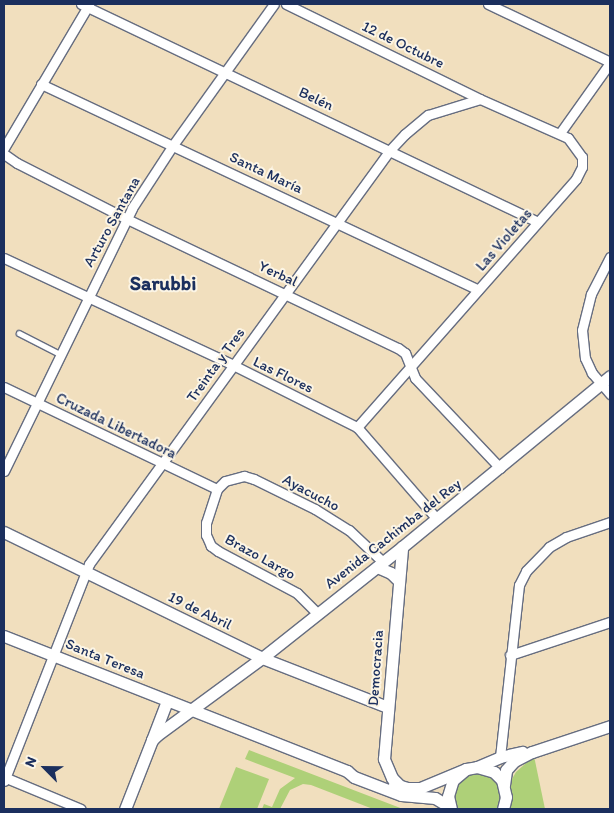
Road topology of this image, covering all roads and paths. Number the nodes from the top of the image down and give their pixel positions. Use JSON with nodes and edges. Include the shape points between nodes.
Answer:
{"nodes":[{"id":1,"x":274,"y":4,"type":"edge"},
{"id":2,"x":286,"y":4,"type":"edge"},
{"id":3,"x":488,"y":4,"type":"edge"},
{"id":4,"x":85,"y":5,"type":"edge"},
{"id":5,"x":610,"y":62,"type":"edge"},
{"id":6,"x":225,"y":72,"type":"junction"},
{"id":7,"x":41,"y":84,"type":"junction"},
{"id":8,"x":480,"y":99,"type":"junction"},
{"id":9,"x":560,"y":133,"type":"junction"},
{"id":10,"x":173,"y":145,"type":"junction"},
{"id":11,"x":4,"y":148,"type":"edge"},
{"id":12,"x":390,"y":150,"type":"junction"},
{"id":13,"x":4,"y":154,"type":"edge"},
{"id":14,"x":127,"y":219,"type":"junction"},
{"id":15,"x":337,"y":222,"type":"junction"},
{"id":16,"x":538,"y":222,"type":"junction"},
{"id":17,"x":610,"y":257,"type":"edge"},
{"id":18,"x":4,"y":258,"type":"edge"},
{"id":19,"x":478,"y":290,"type":"junction"},
{"id":20,"x":285,"y":293,"type":"junction"},
{"id":21,"x":87,"y":298,"type":"junction"},
{"id":22,"x":19,"y":334,"type":"dead end"},
{"id":23,"x":60,"y":354,"type":"junction"},
{"id":24,"x":233,"y":366,"type":"junction"},
{"id":25,"x":410,"y":367,"type":"junction"},
{"id":26,"x":606,"y":380,"type":"edge"},
{"id":27,"x":4,"y":387,"type":"edge"},
{"id":28,"x":610,"y":394,"type":"edge"},
{"id":29,"x":37,"y":403,"type":"junction"},
{"id":30,"x":357,"y":428,"type":"junction"},
{"id":31,"x":162,"y":463,"type":"junction"},
{"id":32,"x":500,"y":468,"type":"junction"},
{"id":33,"x":4,"y":471,"type":"edge"},
{"id":34,"x":217,"y":489,"type":"junction"},
{"id":35,"x":437,"y":519,"type":"junction"},
{"id":36,"x":610,"y":522,"type":"edge"},
{"id":37,"x":4,"y":532,"type":"edge"},
{"id":38,"x":402,"y":547,"type":"junction"},
{"id":39,"x":380,"y":565,"type":"junction"},
{"id":40,"x":87,"y":573,"type":"junction"},
{"id":41,"x":398,"y":580,"type":"junction"},
{"id":42,"x":317,"y":613,"type":"junction"},
{"id":43,"x":610,"y":622,"type":"edge"},
{"id":44,"x":4,"y":636,"type":"edge"},
{"id":45,"x":54,"y":655,"type":"junction"},
{"id":46,"x":510,"y":655,"type":"junction"},
{"id":47,"x":262,"y":658,"type":"junction"},
{"id":48,"x":217,"y":692,"type":"junction"},
{"id":49,"x":167,"y":700,"type":"junction"},
{"id":50,"x":388,"y":707,"type":"junction"},
{"id":51,"x":193,"y":710,"type":"junction"},
{"id":52,"x":221,"y":721,"type":"junction"},
{"id":53,"x":610,"y":726,"type":"edge"},
{"id":54,"x":151,"y":744,"type":"junction"},
{"id":55,"x":532,"y":752,"type":"junction"},
{"id":56,"x":500,"y":757,"type":"junction"},
{"id":57,"x":472,"y":768,"type":"junction"},
{"id":58,"x":347,"y":771,"type":"junction"},
{"id":59,"x":4,"y":778,"type":"edge"},
{"id":60,"x":504,"y":785,"type":"junction"},
{"id":61,"x":400,"y":786,"type":"junction"},
{"id":62,"x":450,"y":808,"type":"edge"},
{"id":63,"x":81,"y":809,"type":"edge"},
{"id":64,"x":125,"y":809,"type":"edge"},
{"id":65,"x":504,"y":809,"type":"edge"}],
"edges":[{"from":1,"to":6,"type":"street","name":"Arturo Santana"},
{"from":2,"to":8,"type":"street","name":"12 de Octubre"},
{"from":3,"to":5,"type":"street"},
{"from":4,"to":6,"type":"street","name":"Belén"},
{"from":4,"to":7,"type":"street"},
{"from":5,"to":9,"type":"street"},
{"from":6,"to":10,"type":"street","name":"Arturo Santana"},
{"from":6,"to":12,"type":"street","name":"Belén"},
{"from":7,"to":10,"type":"street","name":"Santa María"},
{"from":7,"to":11,"type":"street"},
{"from":8,"to":9,"type":"street"},
{"from":8,"to":12,"type":"street","name":"Treinta y Tres","via":[[428,115]]},
{"from":9,"to":16,"type":"street","name":"Las Violetas","via":[[580,151],[582,167],[576,179]]},
{"from":10,"to":14,"type":"street","name":"Arturo Santana"},
{"from":10,"to":15,"type":"street","name":"Santa María"},
{"from":12,"to":15,"type":"street","name":"Treinta y Tres"},
{"from":12,"to":16,"type":"street","name":"Belén"},
{"from":13,"to":14,"type":"street","name":"Yerbal","via":[[17,164]]},
{"from":14,"to":20,"type":"street","name":"Yerbal"},
{"from":14,"to":21,"type":"street","name":"Arturo Santana"},
{"from":15,"to":19,"type":"street","name":"Santa María"},
{"from":15,"to":20,"type":"street","name":"Treinta y Tres"},
{"from":16,"to":19,"type":"street","name":"Las Violetas"},
{"from":17,"to":26,"type":"street","via":[[591,294],[582,330],[592,373]]},
{"from":18,"to":21,"type":"street","name":"Las Flores"},
{"from":19,"to":25,"type":"street","name":"Las Violetas"},
{"from":20,"to":24,"type":"street","name":"Treinta y Tres"},
{"from":20,"to":25,"type":"street","name":"Yerbal","via":[[398,348],[405,353]]},
{"from":21,"to":23,"type":"street","name":"Arturo Santana"},
{"from":21,"to":24,"type":"street","name":"Las Flores"},
{"from":22,"to":23,"type":"lane"},
{"from":23,"to":29,"type":"street","name":"Arturo Santana"},
{"from":24,"to":30,"type":"street","name":"Las Flores"},
{"from":24,"to":31,"type":"street","name":"Treinta y Tres"},
{"from":25,"to":30,"type":"street","name":"Las Violetas"},
{"from":25,"to":32,"type":"street","name":"Yerbal","via":[[415,378]]},
{"from":26,"to":28,"type":"street"},
{"from":26,"to":32,"type":"street","name":"Avenida Cachimba del Rey"},
{"from":27,"to":29,"type":"street","name":"Cruzada Libertadora"},
{"from":29,"to":31,"type":"street","name":"Cruzada Libertadora"},
{"from":29,"to":33,"type":"street","name":"Arturo Santana"},
{"from":30,"to":35,"type":"street","name":"Las Flores"},
{"from":31,"to":34,"type":"street","name":"Cruzada Libertadora"},
{"from":31,"to":40,"type":"street","name":"Treinta y Tres","via":[[89,564]]},
{"from":32,"to":35,"type":"street","name":"Avenida Cachimba del Rey"},
{"from":34,"to":39,"type":"street","name":"Ayacucho","via":[[234,478],[254,479],[349,530]]},
{"from":34,"to":42,"type":"street","name":"Brazo Largo","via":[[206,523],[206,535],[211,546],[297,593]]},
{"from":35,"to":38,"type":"street","name":"Avenida Cachimba del Rey"},
{"from":36,"to":46,"type":"street","via":[[558,542],[526,571],[515,602]]},
{"from":37,"to":40,"type":"street","name":"19 de Abril"},
{"from":38,"to":39,"type":"street","name":"Avenida Cachimba del Rey"},
{"from":38,"to":41,"type":"street","name":"Democracia"},
{"from":39,"to":41,"type":"street"},
{"from":39,"to":42,"type":"street","name":"Avenida Cachimba del Rey"},
{"from":40,"to":45,"type":"street","name":"Treinta y Tres"},
{"from":40,"to":47,"type":"street","name":"19 de Abril"},
{"from":41,"to":50,"type":"street","name":"Democracia"},
{"from":42,"to":47,"type":"street","name":"Avenida Cachimba del Rey"},
{"from":43,"to":46,"type":"street"},
{"from":44,"to":45,"type":"street","name":"Santa Teresa"},
{"from":45,"to":49,"type":"street","name":"Santa Teresa"},
{"from":45,"to":59,"type":"street","name":"Treinta y Tres"},
{"from":46,"to":56,"type":"street"},
{"from":47,"to":48,"type":"street","name":"Avenida Cachimba del Rey"},
{"from":47,"to":50,"type":"street","name":"19 de Abril"},
{"from":48,"to":51,"type":"street","name":"Avenida Cachimba del Rey"},
{"from":48,"to":52,"type":"street","via":[[212,700],[212,710]]},
{"from":49,"to":51,"type":"street","name":"Santa Teresa"},
{"from":49,"to":54,"type":"street"},
{"from":50,"to":61,"type":"street","name":"Democracia","via":[[384,759],[389,774]]},
{"from":51,"to":52,"type":"street","name":"Santa Teresa"},
{"from":51,"to":54,"type":"street","name":"Avenida Cachimba del Rey"},
{"from":52,"to":58,"type":"street","name":"Santa Teresa"},
{"from":53,"to":55,"type":"street"},
{"from":54,"to":64,"type":"street"},
{"from":55,"to":56,"type":"street"},
{"from":55,"to":60,"type":"street","via":[[509,766]]},
{"from":56,"to":57,"type":"street"},
{"from":57,"to":60,"type":"street","via":[[494,772]]},
{"from":57,"to":61,"type":"street","via":[[420,788]]},
{"from":57,"to":62,"type":"street","via":[[456,775],[450,785]]},
{"from":58,"to":61,"type":"street"},
{"from":58,"to":62,"type":"street","via":[[354,777],[401,796],[435,798]]},
{"from":59,"to":63,"type":"street"},
{"from":60,"to":65,"type":"street"}]}
